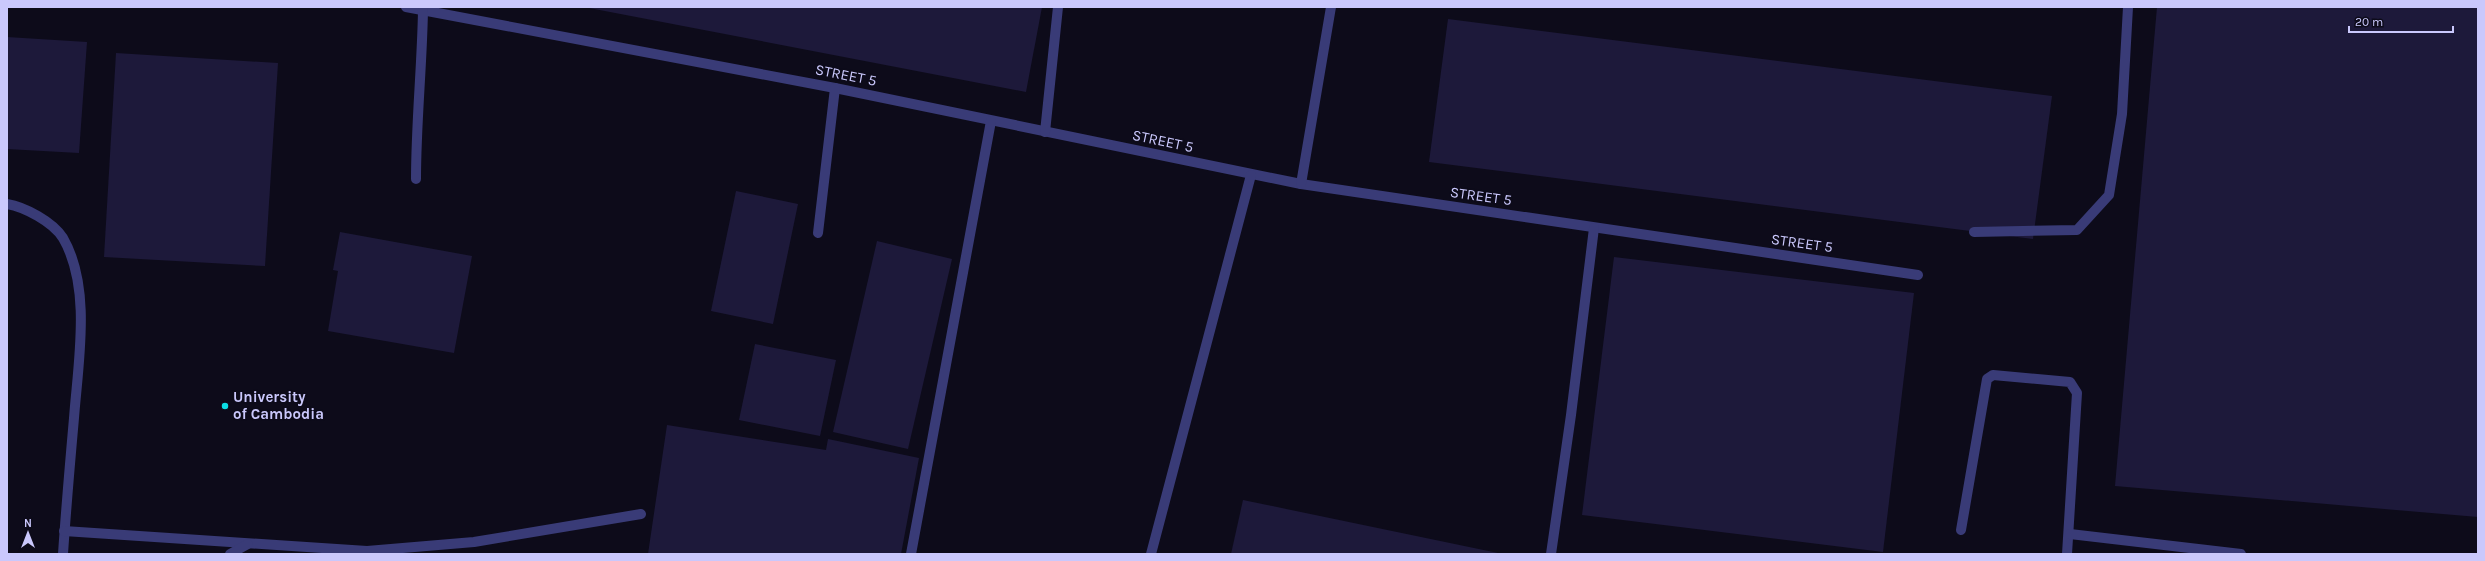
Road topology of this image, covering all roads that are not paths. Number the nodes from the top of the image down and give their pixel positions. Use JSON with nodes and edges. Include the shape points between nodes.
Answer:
{"nodes":[{"id":1,"x":406,"y":7,"type":"edge"},
{"id":2,"x":1058,"y":7,"type":"edge"},
{"id":3,"x":1331,"y":7,"type":"edge"},
{"id":4,"x":2128,"y":7,"type":"edge"},
{"id":5,"x":423,"y":10,"type":"junction"},
{"id":6,"x":835,"y":88,"type":"junction"},
{"id":7,"x":991,"y":121,"type":"junction"},
{"id":8,"x":1045,"y":132,"type":"junction"},
{"id":9,"x":1251,"y":175,"type":"junction"},
{"id":10,"x":416,"y":179,"type":"dead end"},
{"id":11,"x":1301,"y":184,"type":"junction"},
{"id":12,"x":7,"y":204,"type":"edge"},
{"id":13,"x":1594,"y":228,"type":"junction"},
{"id":14,"x":1974,"y":232,"type":"dead end"},
{"id":15,"x":818,"y":233,"type":"dead end"},
{"id":16,"x":1918,"y":275,"type":"dead end"},
{"id":17,"x":641,"y":514,"type":"dead end"},
{"id":18,"x":1961,"y":530,"type":"dead end"},
{"id":19,"x":64,"y":531,"type":"junction"},
{"id":20,"x":2070,"y":534,"type":"junction"},
{"id":21,"x":248,"y":544,"type":"junction"},
{"id":22,"x":63,"y":554,"type":"edge"},
{"id":23,"x":230,"y":554,"type":"edge"},
{"id":24,"x":911,"y":554,"type":"edge"},
{"id":25,"x":1151,"y":554,"type":"edge"},
{"id":26,"x":1551,"y":554,"type":"edge"},
{"id":27,"x":2067,"y":554,"type":"edge"},
{"id":28,"x":2240,"y":554,"type":"edge"}],
"edges":[{"from":1,"to":5,"type":"street","name":"STREET 5"},
{"from":2,"to":8,"type":"street"},
{"from":3,"to":11,"type":"street"},
{"from":4,"to":14,"type":"street","via":[[2122,114],[2109,195],[2077,230]]},
{"from":5,"to":6,"type":"street","name":"STREET 5"},
{"from":5,"to":10,"type":"street","via":[[416,130]]},
{"from":6,"to":7,"type":"street","name":"STREET 5"},
{"from":6,"to":15,"type":"street"},
{"from":7,"to":8,"type":"street","name":"STREET 5"},
{"from":7,"to":24,"type":"street"},
{"from":8,"to":9,"type":"street","name":"STREET 5"},
{"from":9,"to":11,"type":"street","name":"STREET 5"},
{"from":9,"to":25,"type":"street"},
{"from":11,"to":13,"type":"street","name":"STREET 5"},
{"from":12,"to":19,"type":"street","via":[[32,212],[62,237],[78,282],[81,327]]},
{"from":13,"to":16,"type":"street","name":"STREET 5"},
{"from":13,"to":26,"type":"street"},
{"from":17,"to":21,"type":"street","via":[[474,542],[367,551]]},
{"from":18,"to":20,"type":"street","via":[[1987,379],[1993,375],[2070,382],[2075,386],[2077,393]]},
{"from":19,"to":21,"type":"street"},
{"from":19,"to":22,"type":"street"},
{"from":20,"to":27,"type":"street"},
{"from":20,"to":28,"type":"street"},
{"from":21,"to":23,"type":"street"}]}
